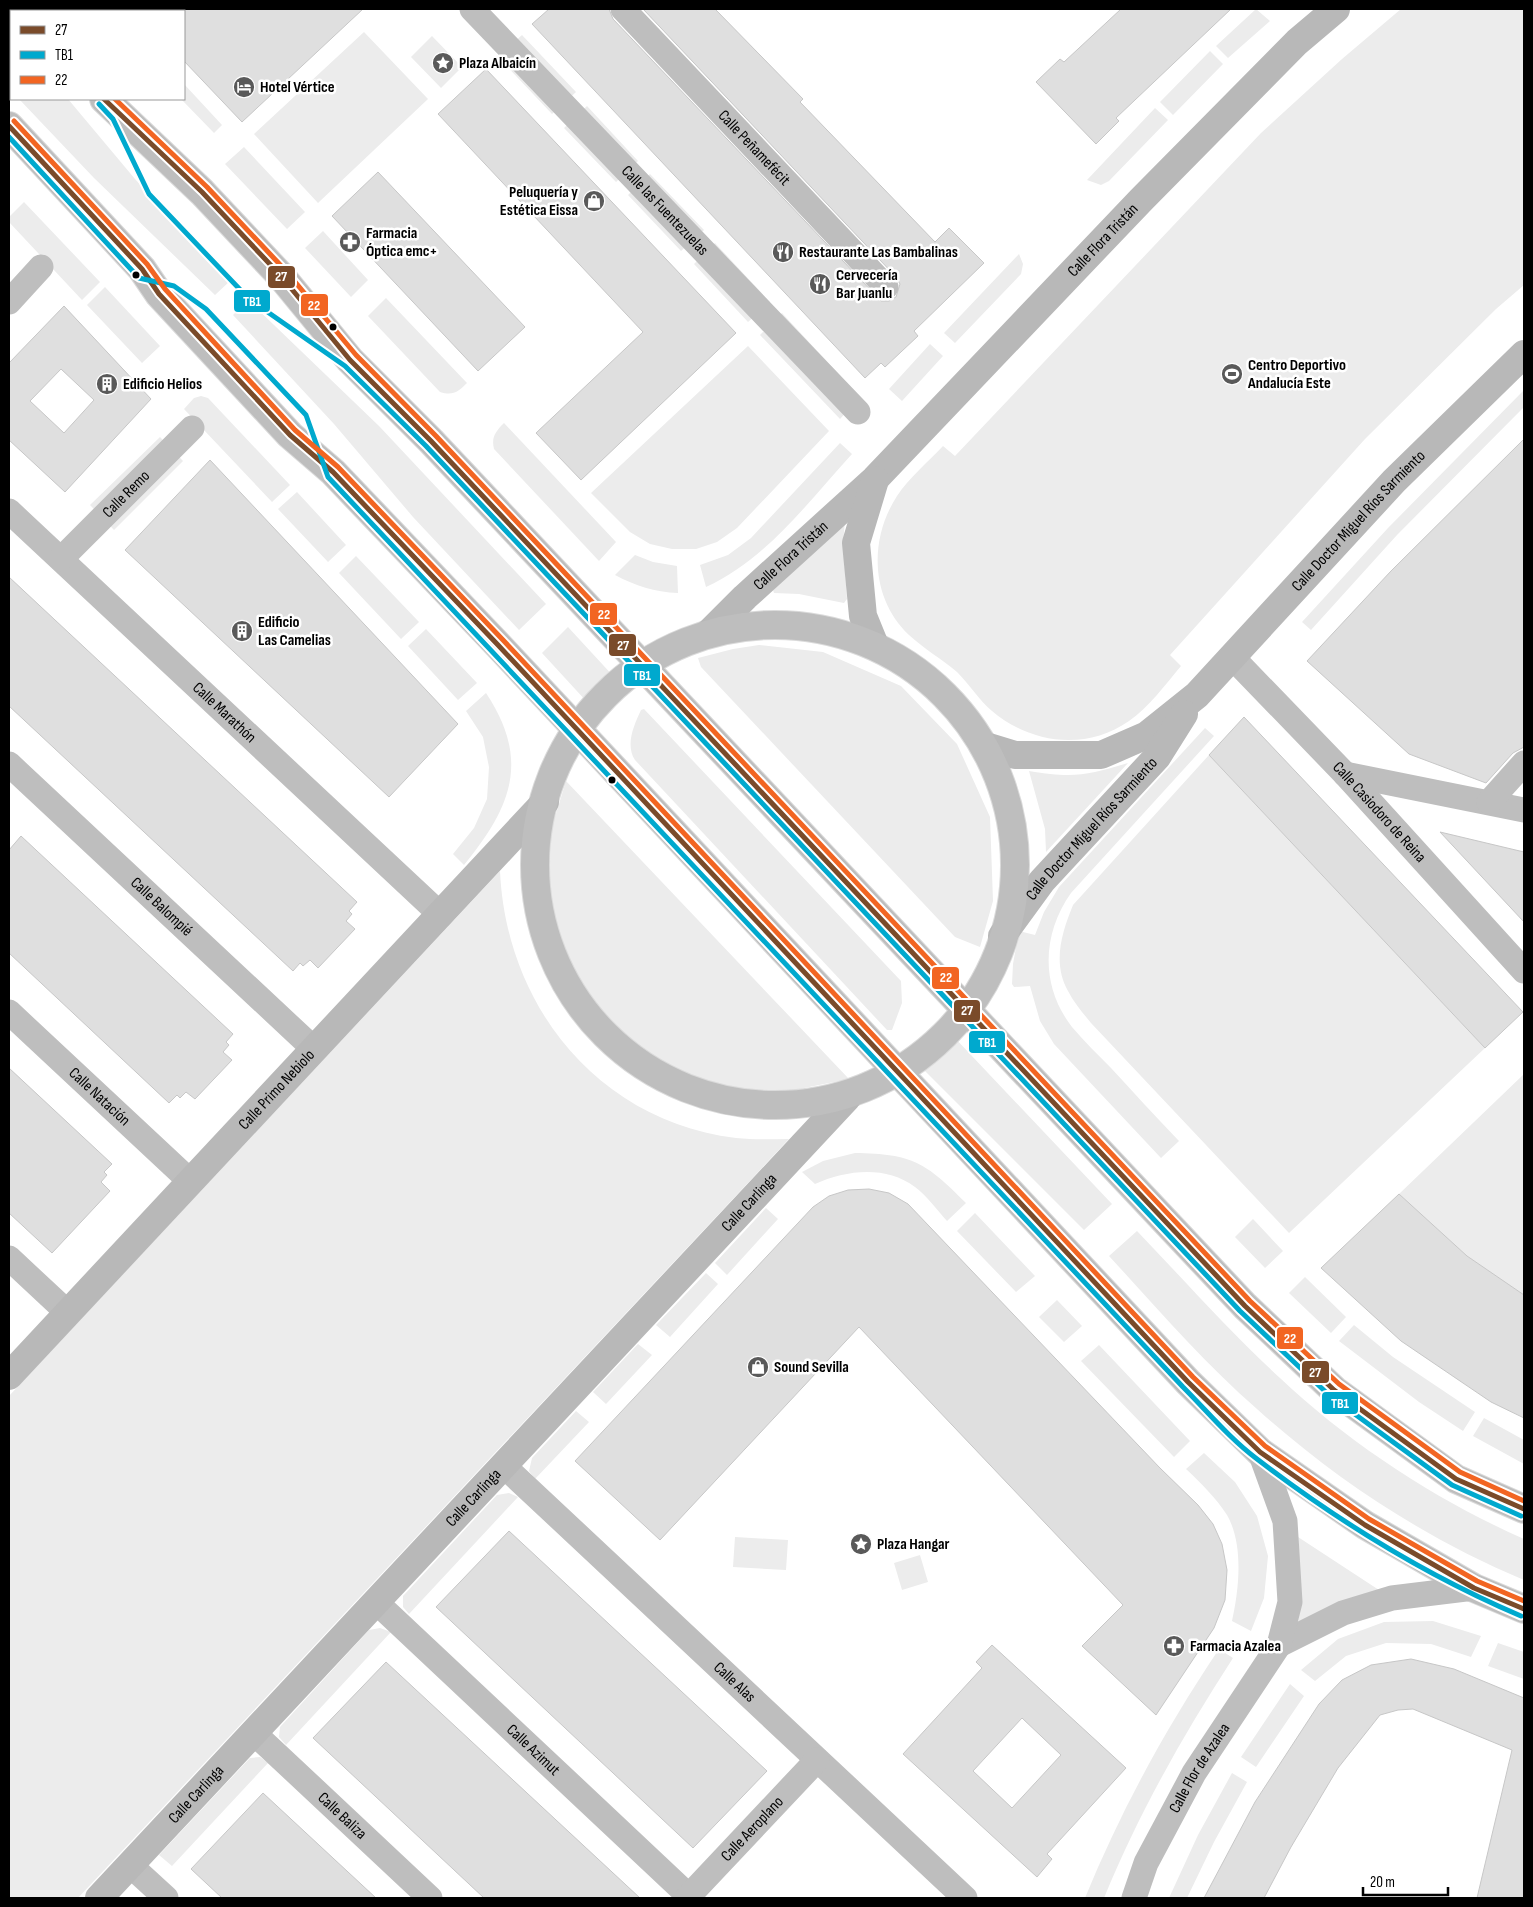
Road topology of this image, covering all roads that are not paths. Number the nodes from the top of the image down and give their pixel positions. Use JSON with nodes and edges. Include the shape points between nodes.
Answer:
{"nodes":[{"id":1,"x":472,"y":9,"type":"edge"},
{"id":2,"x":623,"y":9,"type":"edge"},
{"id":3,"x":1336,"y":9,"type":"edge"},
{"id":4,"x":105,"y":100,"type":"edge"},
{"id":5,"x":9,"y":126,"type":"edge"},
{"id":6,"x":41,"y":267,"type":"dead end"},
{"id":7,"x":886,"y":287,"type":"dead end"},
{"id":8,"x":9,"y":302,"type":"edge"},
{"id":9,"x":1524,"y":354,"type":"edge"},
{"id":10,"x":858,"y":412,"type":"dead end"},
{"id":11,"x":192,"y":428,"type":"dead end"},
{"id":12,"x":875,"y":479,"type":"junction"},
{"id":13,"x":9,"y":511,"type":"edge"},
{"id":14,"x":61,"y":559,"type":"junction"},
{"id":15,"x":708,"y":634,"type":"junction"},
{"id":16,"x":874,"y":643,"type":"junction"},
{"id":17,"x":1232,"y":657,"type":"junction"},
{"id":18,"x":642,"y":666,"type":"junction"},
{"id":19,"x":1197,"y":695,"type":"junction"},
{"id":20,"x":579,"y":732,"type":"junction"},
{"id":21,"x":986,"y":746,"type":"junction"},
{"id":22,"x":9,"y":764,"type":"edge"},
{"id":23,"x":1524,"y":764,"type":"edge"},
{"id":24,"x":1345,"y":774,"type":"junction"},
{"id":25,"x":545,"y":802,"type":"junction"},
{"id":26,"x":1489,"y":802,"type":"junction"},
{"id":27,"x":1524,"y":810,"type":"edge"},
{"id":28,"x":441,"y":915,"type":"junction"},
{"id":29,"x":1002,"y":936,"type":"junction"},
{"id":30,"x":1524,"y":970,"type":"edge"},
{"id":31,"x":962,"y":1008,"type":"junction"},
{"id":32,"x":9,"y":1012,"type":"edge"},
{"id":33,"x":314,"y":1050,"type":"junction"},
{"id":34,"x":895,"y":1070,"type":"junction"},
{"id":35,"x":847,"y":1098,"type":"junction"},
{"id":36,"x":191,"y":1182,"type":"junction"},
{"id":37,"x":9,"y":1258,"type":"edge"},
{"id":38,"x":68,"y":1313,"type":"junction"},
{"id":39,"x":9,"y":1376,"type":"edge"},
{"id":40,"x":1260,"y":1452,"type":"junction"},
{"id":41,"x":504,"y":1466,"type":"junction"},
{"id":42,"x":1524,"y":1509,"type":"edge"},
{"id":43,"x":1474,"y":1588,"type":"junction"},
{"id":44,"x":376,"y":1602,"type":"junction"},
{"id":45,"x":1524,"y":1609,"type":"edge"},
{"id":46,"x":1279,"y":1644,"type":"junction"},
{"id":47,"x":254,"y":1733,"type":"junction"},
{"id":48,"x":817,"y":1760,"type":"junction"},
{"id":49,"x":130,"y":1865,"type":"junction"},
{"id":50,"x":689,"y":1897,"type":"edge"},
{"id":51,"x":99,"y":1898,"type":"edge"},
{"id":52,"x":166,"y":1898,"type":"edge"},
{"id":53,"x":430,"y":1898,"type":"edge"},
{"id":54,"x":965,"y":1898,"type":"edge"},
{"id":55,"x":1134,"y":1898,"type":"edge"}],
"edges":[{"from":1,"to":10,"type":"street","name":"Calle las Fuentezuelas"},
{"from":2,"to":7,"type":"street","name":"Calle Peñamefécit"},
{"from":3,"to":12,"type":"street","name":"Calle Flora Tristán","via":[[1297,42],[1141,200]]},
{"from":4,"to":18,"type":"main road","via":[[202,192],[281,276],[350,360],[431,441]]},
{"from":5,"to":20,"type":"main road","via":[[290,435],[339,478]]},
{"from":6,"to":8,"type":"street"},
{"from":9,"to":17,"type":"street","name":"Calle Doctor Miguel Ríos Sarmiento","via":[[1394,481]]},
{"from":11,"to":14,"type":"street","name":"Calle Remo"},
{"from":12,"to":15,"type":"street","name":"Calle Flora Tristán"},
{"from":12,"to":16,"type":"street","name":"Calle Flora Tristán","via":[[856,543],[863,616]]},
{"from":13,"to":14,"type":"street","name":"Calle Marathón"},
{"from":14,"to":28,"type":"street","name":"Calle Marathón"},
{"from":15,"to":16,"type":"main road","via":[[750,625],[792,623],[834,630]]},
{"from":15,"to":18,"type":"main road","via":[[674,647]]},
{"from":16,"to":21,"type":"main road","via":[[908,661],[939,685],[965,714]]},
{"from":17,"to":19,"type":"street","name":"Calle Doctor Miguel Ríos Sarmiento"},
{"from":17,"to":24,"type":"street","name":"Calle Casiodoro de Reina"},
{"from":18,"to":20,"type":"main road"},
{"from":18,"to":31,"type":"main road"},
{"from":19,"to":21,"type":"street","name":"Calle Doctor Miguel Ríos Sarmiento","via":[[1147,735],[1101,755],[1015,755]]},
{"from":19,"to":29,"type":"street","name":"Calle Doctor Miguel Ríos Sarmiento","via":[[1157,757],[1042,880]]},
{"from":20,"to":25,"type":"main road","via":[[557,771]]},
{"from":20,"to":34,"type":"main road"},
{"from":21,"to":29,"type":"main road","via":[[1007,798],[1014,844],[1014,881]]},
{"from":22,"to":33,"type":"street","name":"Calle Balompié"},
{"from":23,"to":26,"type":"street"},
{"from":24,"to":26,"type":"street"},
{"from":24,"to":30,"type":"street","name":"Calle Casiodoro de Reina"},
{"from":25,"to":28,"type":"street","name":"Calle Primo Nebiolo"},
{"from":25,"to":35,"type":"main road","via":[[535,864],[541,927],[564,986],[602,1036],[652,1075],[710,1099],[773,1106]]},
{"from":26,"to":27,"type":"street"},
{"from":28,"to":33,"type":"street","name":"Calle Primo Nebiolo"},
{"from":29,"to":31,"type":"main road","via":[[985,974]]},
{"from":31,"to":34,"type":"main road"},
{"from":31,"to":42,"type":"main road","via":[[1245,1306],[1334,1390],[1456,1479]]},
{"from":32,"to":36,"type":"street","name":"Calle Natación"},
{"from":33,"to":36,"type":"street","name":"Calle Primo Nebiolo"},
{"from":34,"to":35,"type":"main road","via":[[868,1089]]},
{"from":34,"to":40,"type":"main road","via":[[1188,1382]]},
{"from":35,"to":41,"type":"street","name":"Calle Carlinga"},
{"from":36,"to":38,"type":"street","name":"Calle Primo Nebiolo"},
{"from":37,"to":38,"type":"street"},
{"from":38,"to":39,"type":"street","name":"Calle Primo Nebiolo"},
{"from":40,"to":43,"type":"main road","via":[[1365,1525]]},
{"from":40,"to":46,"type":"street","via":[[1285,1521],[1290,1602]]},
{"from":41,"to":44,"type":"street","name":"Calle Carlinga"},
{"from":41,"to":48,"type":"street","name":"Calle Alas"},
{"from":43,"to":45,"type":"main road"},
{"from":43,"to":46,"type":"street","via":[[1392,1598],[1343,1613]]},
{"from":44,"to":47,"type":"street","name":"Calle Carlinga"},
{"from":44,"to":50,"type":"street","name":"Calle Azimut"},
{"from":46,"to":55,"type":"street","name":"Calle Flor de Azalea","via":[[1194,1773],[1146,1863]]},
{"from":47,"to":49,"type":"street","name":"Calle Carlinga"},
{"from":47,"to":53,"type":"street","name":"Calle Baliza"},
{"from":48,"to":50,"type":"street","name":"Calle Aeroplano"},
{"from":48,"to":54,"type":"street","name":"Calle Alas"},
{"from":49,"to":51,"type":"street","name":"Calle Carlinga"},
{"from":49,"to":52,"type":"street"}]}
